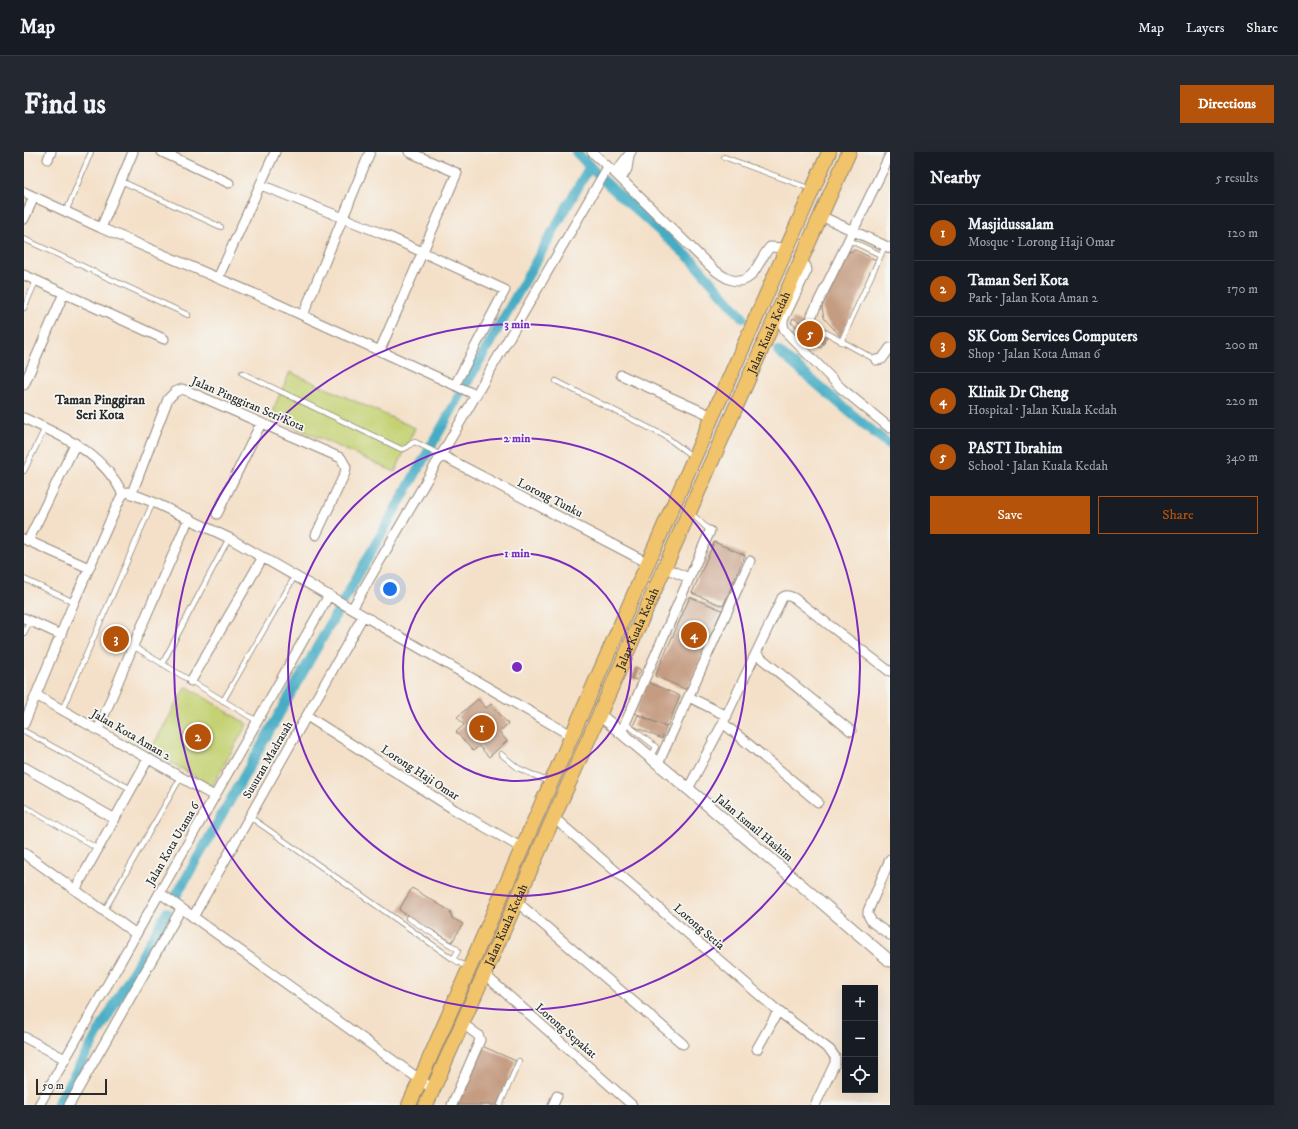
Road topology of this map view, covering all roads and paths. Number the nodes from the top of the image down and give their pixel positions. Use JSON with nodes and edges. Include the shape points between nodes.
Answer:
{"nodes":[{"id":1,"x":91,"y":152,"type":"edge"},
{"id":2,"x":133,"y":152,"type":"edge"},
{"id":3,"x":162,"y":152,"type":"edge"},
{"id":4,"x":275,"y":152,"type":"edge"},
{"id":5,"x":370,"y":152,"type":"edge"},
{"id":6,"x":409,"y":152,"type":"edge"},
{"id":7,"x":592,"y":152,"type":"edge"},
{"id":8,"x":828,"y":152,"type":"edge"},
{"id":9,"x":849,"y":152,"type":"edge"},
{"id":10,"x":630,"y":153,"type":"edge"},
{"id":11,"x":890,"y":155,"type":"edge"},
{"id":12,"x":724,"y":157,"type":"dead end"},
{"id":13,"x":613,"y":173,"type":"junction"},
{"id":14,"x":121,"y":181,"type":"junction"},
{"id":15,"x":229,"y":183,"type":"dead end"},
{"id":16,"x":261,"y":185,"type":"junction"},
{"id":17,"x":812,"y":190,"type":"junction"},
{"id":18,"x":24,"y":192,"type":"edge"},
{"id":19,"x":34,"y":197,"type":"junction"},
{"id":20,"x":66,"y":212,"type":"junction"},
{"id":21,"x":820,"y":216,"type":"junction"},
{"id":22,"x":343,"y":218,"type":"junction"},
{"id":23,"x":24,"y":220,"type":"edge"},
{"id":24,"x":221,"y":227,"type":"dead end"},
{"id":25,"x":101,"y":228,"type":"junction"},
{"id":26,"x":851,"y":236,"type":"junction"},
{"id":27,"x":24,"y":239,"type":"edge"},
{"id":28,"x":888,"y":247,"type":"edge"},
{"id":29,"x":787,"y":248,"type":"junction"},
{"id":30,"x":422,"y":252,"type":"junction"},
{"id":31,"x":881,"y":255,"type":"junction"},
{"id":32,"x":800,"y":264,"type":"junction"},
{"id":33,"x":24,"y":275,"type":"edge"},
{"id":34,"x":218,"y":278,"type":"junction"},
{"id":35,"x":36,"y":281,"type":"junction"},
{"id":36,"x":64,"y":293,"type":"junction"},
{"id":37,"x":24,"y":308,"type":"edge"},
{"id":38,"x":188,"y":315,"type":"dead end"},
{"id":39,"x":303,"y":315,"type":"junction"},
{"id":40,"x":814,"y":326,"type":"joint"},
{"id":41,"x":164,"y":339,"type":"dead end"},
{"id":42,"x":841,"y":342,"type":"junction"},
{"id":43,"x":890,"y":348,"type":"edge"},
{"id":44,"x":380,"y":350,"type":"junction"},
{"id":45,"x":876,"y":360,"type":"joint"},
{"id":46,"x":242,"y":373,"type":"dead end"},
{"id":47,"x":621,"y":375,"type":"dead end"},
{"id":48,"x":556,"y":381,"type":"dead end"},
{"id":49,"x":24,"y":385,"type":"edge"},
{"id":50,"x":461,"y":388,"type":"junction"},
{"id":51,"x":476,"y":395,"type":"junction"},
{"id":52,"x":712,"y":416,"type":"junction"},
{"id":53,"x":24,"y":418,"type":"edge"},
{"id":54,"x":261,"y":423,"type":"junction"},
{"id":55,"x":45,"y":428,"type":"junction"},
{"id":56,"x":890,"y":428,"type":"edge"},
{"id":57,"x":76,"y":443,"type":"junction"},
{"id":58,"x":437,"y":453,"type":"junction"},
{"id":59,"x":694,"y":458,"type":"junction"},
{"id":60,"x":24,"y":471,"type":"edge"},
{"id":61,"x":127,"y":493,"type":"junction"},
{"id":62,"x":153,"y":502,"type":"junction"},
{"id":63,"x":690,"y":512,"type":"junction"},
{"id":64,"x":217,"y":514,"type":"dead end"},
{"id":65,"x":188,"y":518,"type":"junction"},
{"id":66,"x":710,"y":531,"type":"joint"},
{"id":67,"x":316,"y":535,"type":"dead end"},
{"id":68,"x":229,"y":538,"type":"junction"},
{"id":69,"x":26,"y":540,"type":"edge"},
{"id":70,"x":263,"y":557,"type":"junction"},
{"id":71,"x":750,"y":561,"type":"dead end"},
{"id":72,"x":648,"y":563,"type":"junction"},
{"id":73,"x":89,"y":568,"type":"junction"},
{"id":74,"x":665,"y":568,"type":"junction"},
{"id":75,"x":295,"y":576,"type":"junction"},
{"id":76,"x":689,"y":578,"type":"junction"},
{"id":77,"x":24,"y":579,"type":"edge"},
{"id":78,"x":332,"y":597,"type":"junction"},
{"id":79,"x":74,"y":602,"type":"junction"},
{"id":80,"x":348,"y":607,"type":"junction"},
{"id":81,"x":363,"y":616,"type":"junction"},
{"id":82,"x":27,"y":620,"type":"edge"},
{"id":83,"x":24,"y":633,"type":"edge"},
{"id":84,"x":61,"y":635,"type":"junction"},
{"id":85,"x":133,"y":646,"type":"junction"},
{"id":86,"x":756,"y":654,"type":"junction"},
{"id":87,"x":162,"y":664,"type":"junction"},
{"id":88,"x":889,"y":671,"type":"dead end"},
{"id":89,"x":191,"y":681,"type":"junction"},
{"id":90,"x":36,"y":695,"type":"junction"},
{"id":91,"x":689,"y":697,"type":"junction"},
{"id":92,"x":223,"y":701,"type":"junction"},
{"id":93,"x":62,"y":710,"type":"junction"},
{"id":94,"x":600,"y":715,"type":"junction"},
{"id":95,"x":307,"y":716,"type":"junction"},
{"id":96,"x":725,"y":720,"type":"junction"},
{"id":97,"x":257,"y":721,"type":"junction"},
{"id":98,"x":24,"y":724,"type":"edge"},
{"id":99,"x":623,"y":728,"type":"junction"},
{"id":100,"x":98,"y":730,"type":"junction"},
{"id":101,"x":24,"y":731,"type":"edge"},
{"id":102,"x":851,"y":731,"type":"dead end"},
{"id":103,"x":572,"y":736,"type":"junction"},
{"id":104,"x":501,"y":754,"type":"dead end"},
{"id":105,"x":148,"y":758,"type":"junction"},
{"id":106,"x":654,"y":761,"type":"junction"},
{"id":107,"x":24,"y":767,"type":"edge"},
{"id":108,"x":181,"y":777,"type":"junction"},
{"id":109,"x":550,"y":783,"type":"junction"},
{"id":110,"x":131,"y":789,"type":"junction"},
{"id":111,"x":688,"y":789,"type":"junction"},
{"id":112,"x":214,"y":796,"type":"junction"},
{"id":113,"x":818,"y":802,"type":"dead end"},
{"id":114,"x":24,"y":806,"type":"edge"},
{"id":115,"x":250,"y":816,"type":"junction"},
{"id":116,"x":554,"y":818,"type":"junction"},
{"id":117,"x":115,"y":819,"type":"junction"},
{"id":118,"x":522,"y":848,"type":"junction"},
{"id":119,"x":98,"y":849,"type":"junction"},
{"id":120,"x":24,"y":853,"type":"edge"},
{"id":121,"x":890,"y":860,"type":"edge"},
{"id":122,"x":75,"y":890,"type":"junction"},
{"id":123,"x":160,"y":893,"type":"junction"},
{"id":124,"x":517,"y":902,"type":"junction"},
{"id":125,"x":181,"y":909,"type":"junction"},
{"id":126,"x":104,"y":912,"type":"junction"},
{"id":127,"x":193,"y":917,"type":"junction"},
{"id":128,"x":408,"y":918,"type":"dead end"},
{"id":129,"x":136,"y":934,"type":"junction"},
{"id":130,"x":890,"y":935,"type":"edge"},
{"id":131,"x":889,"y":957,"type":"edge"},
{"id":132,"x":453,"y":959,"type":"junction"},
{"id":133,"x":470,"y":969,"type":"junction"},
{"id":134,"x":484,"y":974,"type":"junction"},
{"id":135,"x":778,"y":1011,"type":"junction"},
{"id":136,"x":463,"y":1024,"type":"junction"},
{"id":137,"x":24,"y":1037,"type":"edge"},
{"id":138,"x":683,"y":1044,"type":"dead end"},
{"id":139,"x":757,"y":1049,"type":"dead end"},
{"id":140,"x":65,"y":1059,"type":"junction"},
{"id":141,"x":519,"y":1061,"type":"dead end"},
{"id":142,"x":420,"y":1079,"type":"junction"},
{"id":143,"x":434,"y":1089,"type":"junction"},
{"id":144,"x":39,"y":1105,"type":"edge"},
{"id":145,"x":69,"y":1105,"type":"edge"},
{"id":146,"x":408,"y":1105,"type":"edge"},
{"id":147,"x":426,"y":1105,"type":"edge"},
{"id":148,"x":452,"y":1105,"type":"edge"},
{"id":149,"x":500,"y":1105,"type":"edge"},
{"id":150,"x":632,"y":1105,"type":"edge"},
{"id":151,"x":815,"y":1105,"type":"edge"}],
"edges":[{"from":1,"to":20,"type":"lane"},
{"from":2,"to":14,"type":"street"},
{"from":3,"to":15,"type":"street"},
{"from":4,"to":16,"type":"street"},
{"from":5,"to":22,"type":"street"},
{"from":6,"to":30,"type":"street","via":[[457,173]]},
{"from":7,"to":13,"type":"street"},
{"from":8,"to":17,"type":"main road","name":"Jalan Kuala Kedah"},
{"from":9,"to":21,"type":"main road","name":"Jalan Kuala Kedah"},
{"from":10,"to":13,"type":"street"},
{"from":11,"to":26,"type":"street"},
{"from":12,"to":17,"type":"lane"},
{"from":13,"to":29,"type":"street","via":[[725,278],[745,280],[770,247]]},
{"from":13,"to":51,"type":"street","via":[[600,181]]},
{"from":14,"to":24,"type":"lane"},
{"from":14,"to":25,"type":"street"},
{"from":16,"to":22,"type":"street"},
{"from":16,"to":34,"type":"street"},
{"from":17,"to":29,"type":"main road","name":"Jalan Kuala Kedah"},
{"from":18,"to":19,"type":"street"},
{"from":19,"to":20,"type":"street"},
{"from":19,"to":23,"type":"street"},
{"from":20,"to":25,"type":"street"},
{"from":21,"to":26,"type":"street"},
{"from":21,"to":32,"type":"main road","name":"Jalan Kuala Kedah"},
{"from":22,"to":30,"type":"street"},
{"from":22,"to":39,"type":"street"},
{"from":25,"to":34,"type":"street"},
{"from":26,"to":28,"type":"street"},
{"from":26,"to":31,"type":"lane"},
{"from":26,"to":40,"type":"street","via":[[812,315],[811,321]]},
{"from":27,"to":38,"type":"lane"},
{"from":28,"to":31,"type":"lane"},
{"from":29,"to":52,"type":"main road","name":"Jalan Kuala Kedah"},
{"from":30,"to":44,"type":"street"},
{"from":30,"to":50,"type":"street","via":[[505,290]]},
{"from":31,"to":42,"type":"lane"},
{"from":32,"to":56,"type":"street","via":[[806,266],[807,270],[783,320],[785,331],[841,388]]},
{"from":32,"to":63,"type":"main road","name":"Jalan Kuala Kedah"},
{"from":33,"to":35,"type":"street"},
{"from":34,"to":39,"type":"street"},
{"from":35,"to":36,"type":"street"},
{"from":35,"to":37,"type":"lane"},
{"from":36,"to":41,"type":"street"},
{"from":36,"to":49,"type":"street"},
{"from":39,"to":44,"type":"street"},
{"from":40,"to":42,"type":"lane"},
{"from":42,"to":45,"type":"lane"},
{"from":43,"to":45,"type":"street","via":[[882,359]]},
{"from":44,"to":50,"type":"street"},
{"from":46,"to":58,"type":"lane","via":[[401,449],[407,448],[413,442]]},
{"from":47,"to":52,"type":"street"},
{"from":48,"to":59,"type":"lane","via":[[665,436]]},
{"from":50,"to":51,"type":"street"},
{"from":51,"to":58,"type":"street"},
{"from":52,"to":59,"type":"main road","name":"Jalan Kuala Kedah"},
{"from":53,"to":55,"type":"street"},
{"from":54,"to":61,"type":"street","name":"Jalan Pinggiran Seri Kota","via":[[182,389],[175,392],[168,400]]},
{"from":54,"to":64,"type":"street"},
{"from":54,"to":67,"type":"street","name":"Jalan Pinggiran Seri Kota","via":[[345,462],[345,473]]},
{"from":55,"to":57,"type":"street"},
{"from":55,"to":60,"type":"lane"},
{"from":57,"to":61,"type":"street","via":[[109,471]]},
{"from":57,"to":69,"type":"street"},
{"from":58,"to":72,"type":"street","name":"Lorong Tunku"},
{"from":58,"to":80,"type":"street"},
{"from":59,"to":72,"type":"main road","name":"Jalan Kuala Kedah"},
{"from":61,"to":62,"type":"street"},
{"from":61,"to":73,"type":"street","name":"Jalan Pinggiran Seri Kota"},
{"from":62,"to":65,"type":"street"},
{"from":62,"to":93,"type":"lane"},
{"from":63,"to":66,"type":"lane"},
{"from":63,"to":74,"type":"main road","name":"Jalan Kuala Kedah"},
{"from":65,"to":68,"type":"street"},
{"from":65,"to":85,"type":"street"},
{"from":66,"to":76,"type":"street"},
{"from":68,"to":70,"type":"street"},
{"from":68,"to":87,"type":"lane"},
{"from":69,"to":73,"type":"street"},
{"from":70,"to":75,"type":"street"},
{"from":70,"to":89,"type":"street"},
{"from":71,"to":91,"type":"street"},
{"from":72,"to":103,"type":"main road","name":"Jalan Kuala Kedah"},
{"from":73,"to":79,"type":"street","name":"Jalan Pinggiran Seri Kota"},
{"from":74,"to":76,"type":"street"},
{"from":74,"to":94,"type":"main road","name":"Jalan Kuala Kedah"},
{"from":75,"to":78,"type":"street"},
{"from":75,"to":92,"type":"lane"},
{"from":76,"to":99,"type":"street"},
{"from":77,"to":79,"type":"lane"},
{"from":78,"to":80,"type":"street"},
{"from":78,"to":97,"type":"street","name":"Jalan Kota Utama 6"},
{"from":79,"to":84,"type":"street","name":"Jalan Pinggiran Seri Kota"},
{"from":80,"to":81,"type":"street"},
{"from":81,"to":95,"type":"street","name":"Susuran Madrasah"},
{"from":81,"to":103,"type":"street"},
{"from":82,"to":83,"type":"lane"},
{"from":82,"to":84,"type":"street"},
{"from":84,"to":90,"type":"street","name":"Jalan Pinggiran Seri Kota"},
{"from":85,"to":87,"type":"lane"},
{"from":85,"to":100,"type":"street"},
{"from":86,"to":88,"type":"street","via":[[782,598],[788,595]]},
{"from":86,"to":96,"type":"street"},
{"from":86,"to":102,"type":"street"},
{"from":87,"to":89,"type":"lane"},
{"from":89,"to":92,"type":"lane"},
{"from":90,"to":93,"type":"street","name":"Jalan Kota Aman 2"},
{"from":90,"to":98,"type":"street","name":"Jalan Pinggiran Seri Kota"},
{"from":91,"to":96,"type":"street"},
{"from":91,"to":106,"type":"street"},
{"from":92,"to":97,"type":"lane"},
{"from":93,"to":100,"type":"street","name":"Jalan Kota Aman 2"},
{"from":94,"to":99,"type":"street","name":"Jalan Ismail Hashim"},
{"from":94,"to":116,"type":"main road","name":"Jalan Kuala Kedah"},
{"from":95,"to":115,"type":"street","name":"Susuran Madrasah"},
{"from":95,"to":118,"type":"street","name":"Lorong Haji Omar","via":[[455,810]]},
{"from":96,"to":111,"type":"street"},
{"from":96,"to":113,"type":"street"},
{"from":97,"to":112,"type":"street","name":"Jalan Kota Utama 6"},
{"from":99,"to":106,"type":"street","name":"Jalan Ismail Hashim"},
{"from":100,"to":105,"type":"street","name":"Jalan Kota Aman 2"},
{"from":101,"to":110,"type":"lane"},
{"from":103,"to":109,"type":"main road","name":"Jalan Kuala Kedah"},
{"from":104,"to":109,"type":"lane","via":[[518,768]]},
{"from":105,"to":108,"type":"street","name":"Jalan Kota Aman 2"},
{"from":105,"to":110,"type":"street"},
{"from":106,"to":111,"type":"street","name":"Jalan Ismail Hashim"},
{"from":107,"to":117,"type":"street"},
{"from":108,"to":112,"type":"street","name":"Jalan Kota Aman 2"},
{"from":108,"to":126,"type":"lane"},
{"from":109,"to":118,"type":"main road","name":"Jalan Kuala Kedah"},
{"from":110,"to":117,"type":"street"},
{"from":111,"to":131,"type":"street","name":"Jalan Ismail Hashim"},
{"from":112,"to":123,"type":"street","name":"Jalan Kota Utama 6"},
{"from":114,"to":119,"type":"lane"},
{"from":115,"to":127,"type":"street","name":"Susuran Madrasah"},
{"from":115,"to":132,"type":"lane"},
{"from":116,"to":124,"type":"main road","name":"Jalan Kuala Kedah"},
{"from":116,"to":135,"type":"street","name":"Lorong Setia"},
{"from":117,"to":119,"type":"street"},
{"from":118,"to":133,"type":"main road","name":"Jalan Kuala Kedah"},
{"from":119,"to":122,"type":"street"},
{"from":120,"to":122,"type":"street"},
{"from":121,"to":130,"type":"street","via":[[868,910],[872,922]]},
{"from":122,"to":126,"type":"street"},
{"from":123,"to":125,"type":"street"},
{"from":123,"to":129,"type":"street","name":"Jalan Kota Utama 6"},
{"from":124,"to":134,"type":"main road","name":"Jalan Kuala Kedah"},
{"from":124,"to":138,"type":"street"},
{"from":125,"to":127,"type":"street"},
{"from":125,"to":145,"type":"street"},
{"from":126,"to":129,"type":"street"},
{"from":127,"to":142,"type":"street"},
{"from":128,"to":132,"type":"lane","via":[[457,949],[458,953]]},
{"from":129,"to":140,"type":"street","name":"Jalan Kota Utama 6"},
{"from":132,"to":133,"type":"lane"},
{"from":133,"to":142,"type":"main road","name":"Jalan Kuala Kedah"},
{"from":134,"to":136,"type":"main road","name":"Jalan Kuala Kedah"},
{"from":134,"to":150,"type":"street","name":"Lorong Sepakat"},
{"from":135,"to":139,"type":"street"},
{"from":135,"to":151,"type":"street","name":"Lorong Setia","via":[[830,1050],[834,1057],[835,1063]]},
{"from":136,"to":143,"type":"main road","name":"Jalan Kuala Kedah"},
{"from":136,"to":148,"type":"street","via":[[478,1035],[480,1040]]},
{"from":137,"to":140,"type":"street"},
{"from":140,"to":144,"type":"street","name":"Jalan Kota Utama 6"},
{"from":141,"to":149,"type":"lane"},
{"from":142,"to":143,"type":"street"},
{"from":142,"to":146,"type":"main road","name":"Jalan Kuala Kedah"},
{"from":143,"to":147,"type":"main road","name":"Jalan Kuala Kedah"}]}
